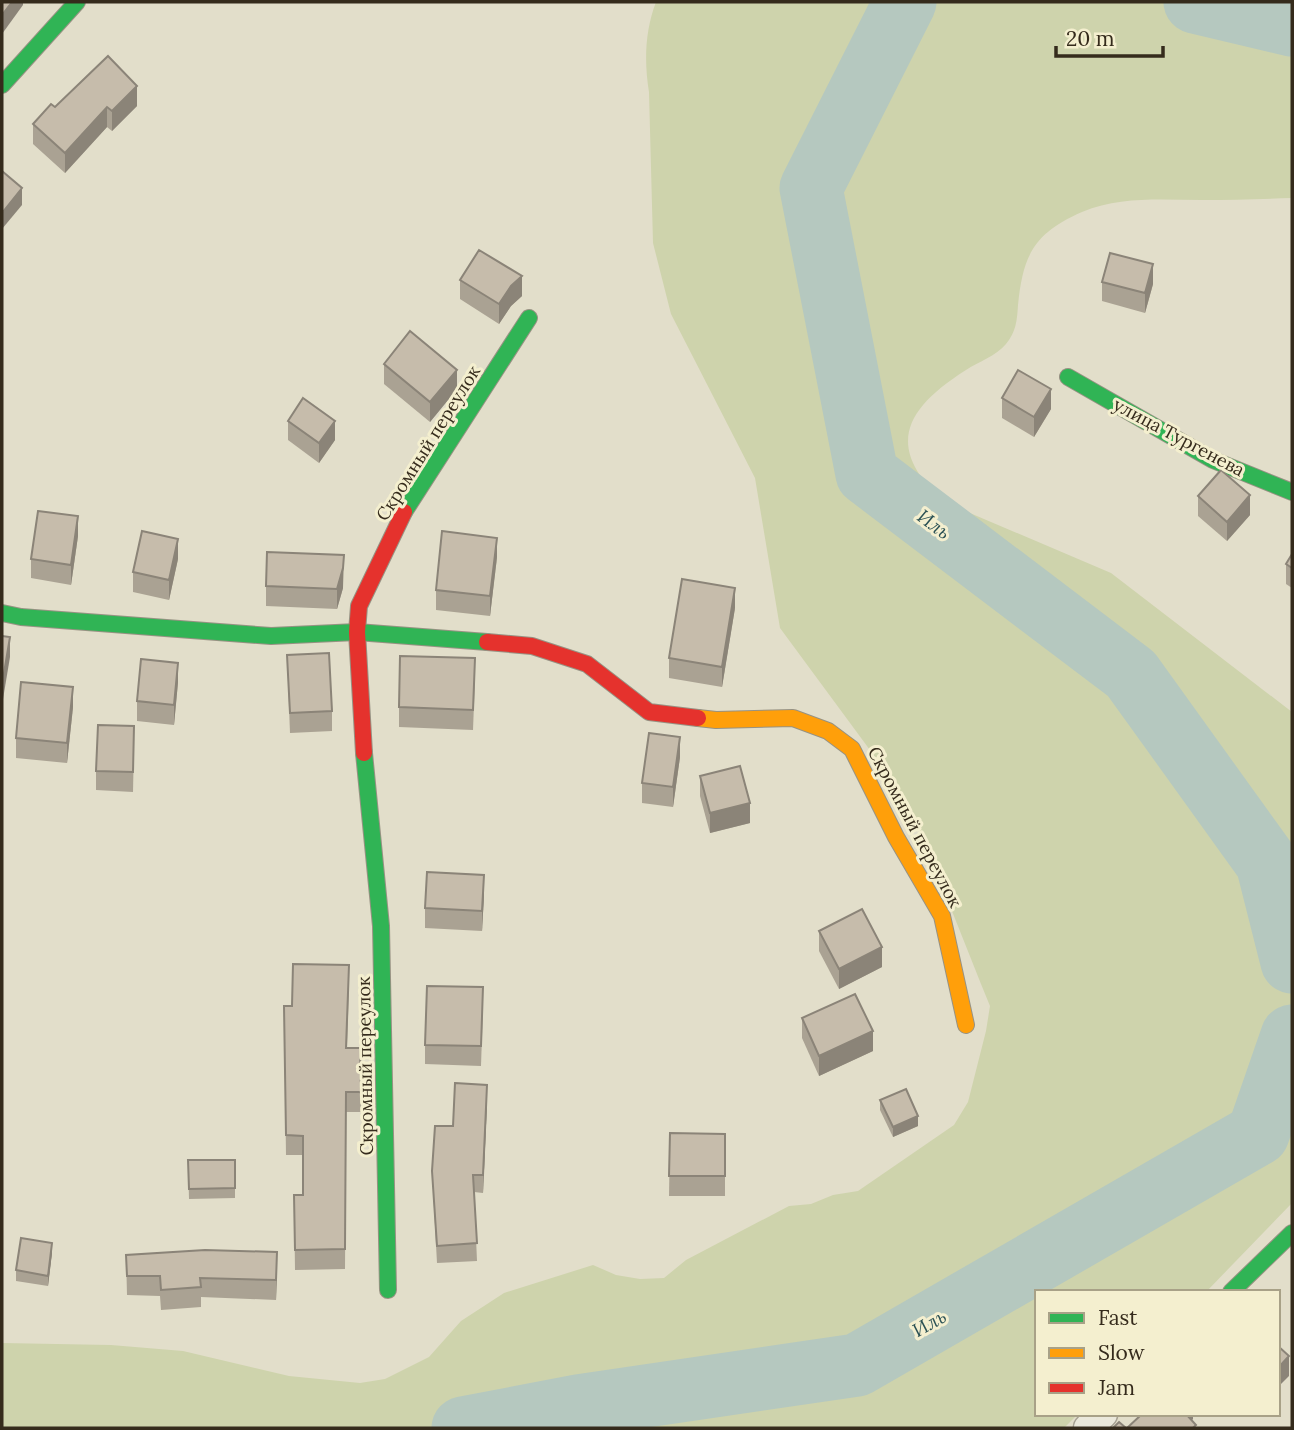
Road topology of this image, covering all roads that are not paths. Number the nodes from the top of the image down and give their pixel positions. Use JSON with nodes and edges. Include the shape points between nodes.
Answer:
{"nodes":[{"id":1,"x":77,"y":2,"type":"edge"},
{"id":2,"x":2,"y":85,"type":"edge"},
{"id":3,"x":529,"y":318,"type":"dead end"},
{"id":4,"x":1068,"y":377,"type":"dead end"},
{"id":5,"x":1292,"y":492,"type":"edge"},
{"id":6,"x":2,"y":613,"type":"edge"},
{"id":7,"x":357,"y":632,"type":"junction"},
{"id":8,"x":966,"y":1025,"type":"dead end"},
{"id":9,"x":1292,"y":1233,"type":"edge"},
{"id":10,"x":388,"y":1290,"type":"dead end"},
{"id":11,"x":1233,"y":1290,"type":"edge"},
{"id":12,"x":1101,"y":1416,"type":"edge"},
{"id":13,"x":1088,"y":1428,"type":"edge"}],
"edges":[{"from":1,"to":2,"type":"street"},
{"from":3,"to":7,"type":"street","name":"Скромный переулок","via":[[406,509],[359,606]]},
{"from":4,"to":5,"type":"street","name":"улица Тургенева","via":[[1213,460]]},
{"from":6,"to":7,"type":"street","name":"Скромный переулок","via":[[271,636]]},
{"from":7,"to":8,"type":"street","name":"Скромный переулок","via":[[532,646],[587,664],[649,712],[716,720],[793,719],[828,731],[852,749],[942,916]]},
{"from":7,"to":10,"type":"street","name":"Скромный переулок","via":[[364,771],[381,926]]},
{"from":9,"to":11,"type":"street"},
{"from":12,"to":13,"type":"street"}]}
